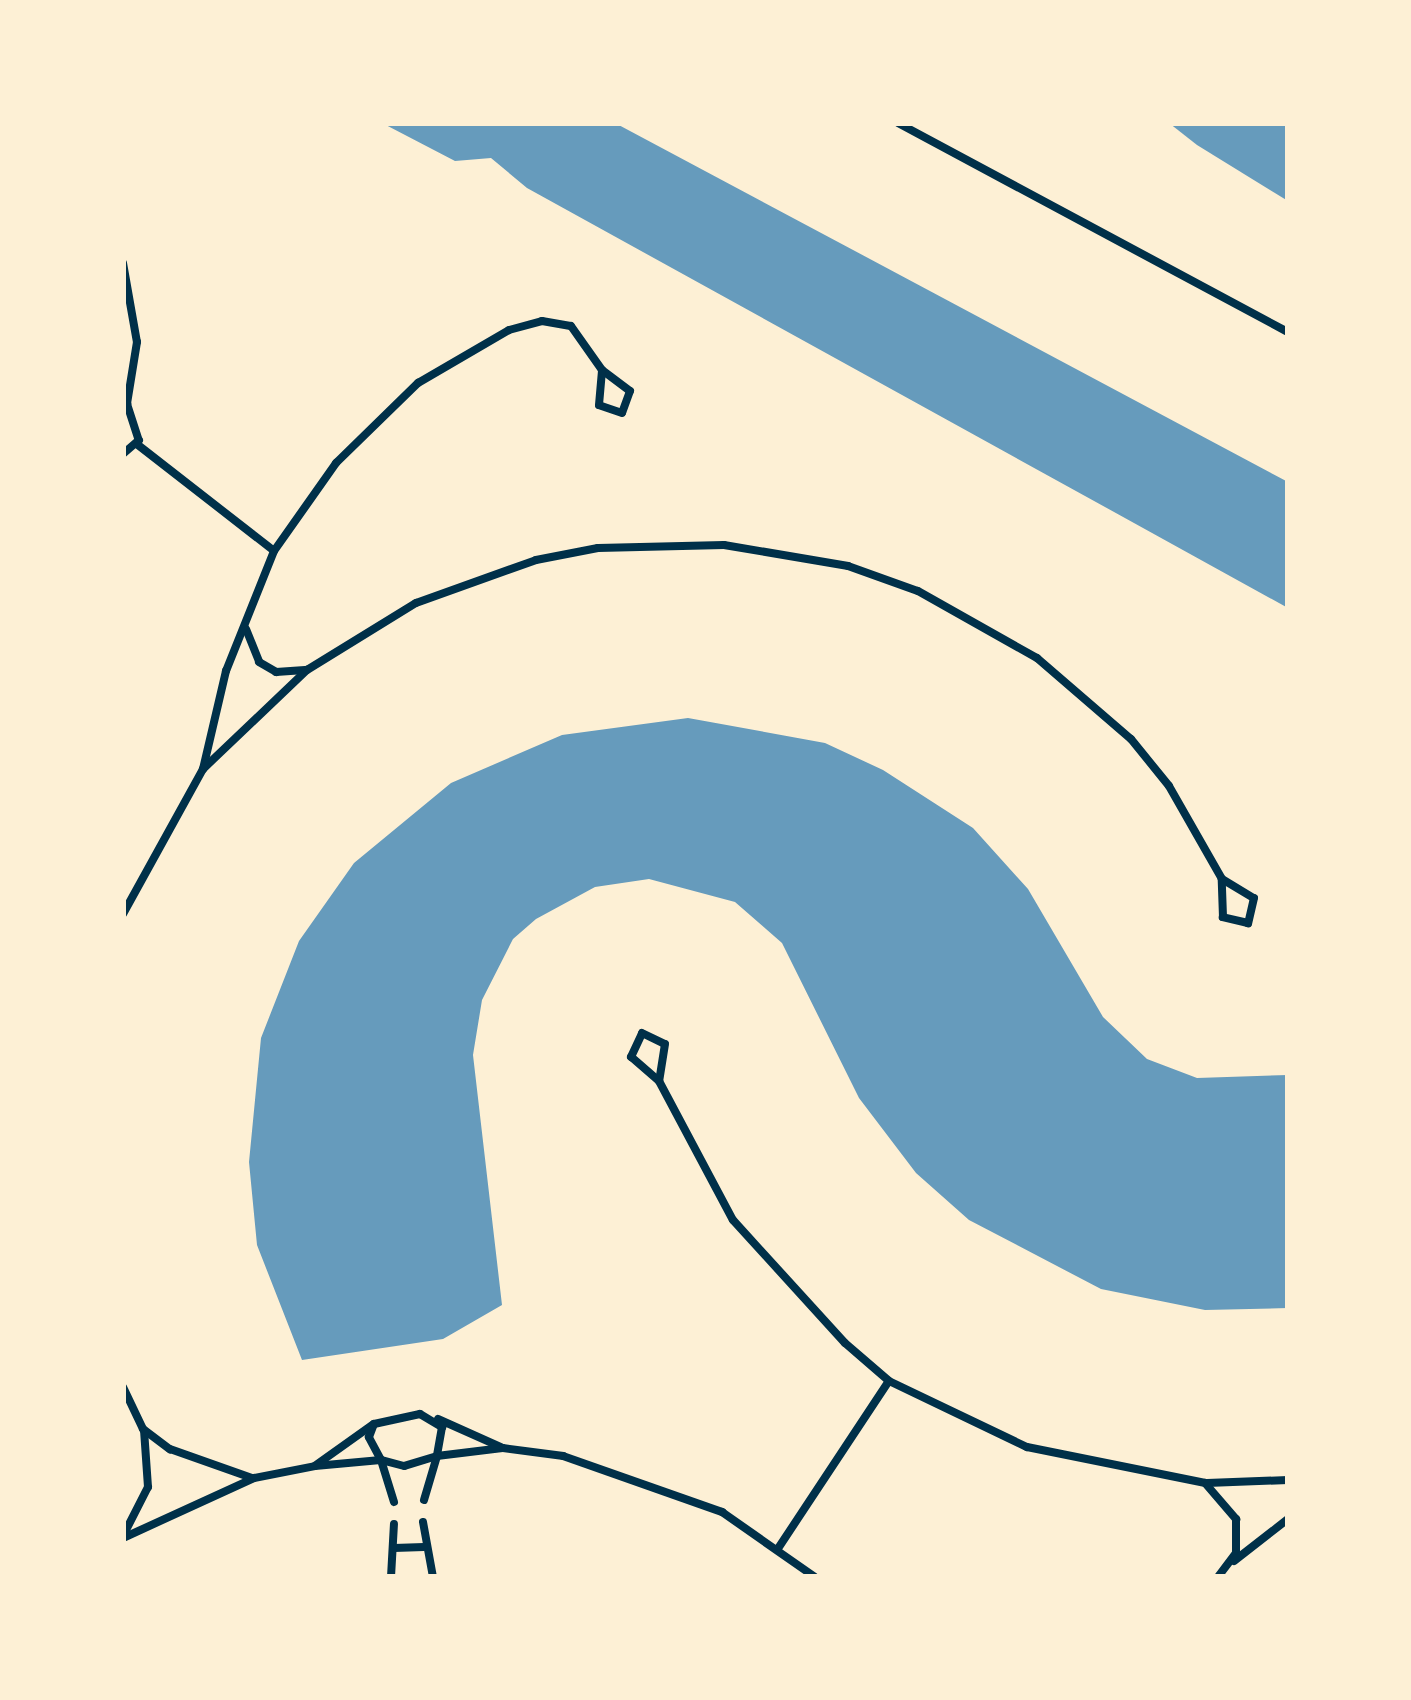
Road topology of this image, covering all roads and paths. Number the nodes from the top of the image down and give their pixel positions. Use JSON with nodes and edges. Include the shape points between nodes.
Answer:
{"nodes":[{"id":1,"x":898,"y":123,"type":"edge"},
{"id":2,"x":123,"y":262,"type":"edge"},
{"id":3,"x":1288,"y":332,"type":"edge"},
{"id":4,"x":602,"y":370,"type":"junction"},
{"id":5,"x":125,"y":406,"type":"edge"},
{"id":6,"x":137,"y":445,"type":"junction"},
{"id":7,"x":123,"y":454,"type":"edge"},
{"id":8,"x":274,"y":551,"type":"junction"},
{"id":9,"x":245,"y":622,"type":"junction"},
{"id":10,"x":307,"y":670,"type":"junction"},
{"id":11,"x":203,"y":769,"type":"junction"},
{"id":12,"x":1222,"y":879,"type":"junction"},
{"id":13,"x":123,"y":914,"type":"edge"},
{"id":14,"x":659,"y":1081,"type":"junction"},
{"id":15,"x":889,"y":1381,"type":"junction"},
{"id":16,"x":123,"y":1387,"type":"edge"},
{"id":17,"x":432,"y":1416,"type":"junction"},
{"id":18,"x":374,"y":1424,"type":"junction"},
{"id":19,"x":143,"y":1429,"type":"junction"},
{"id":20,"x":503,"y":1448,"type":"junction"},
{"id":21,"x":437,"y":1456,"type":"junction"},
{"id":22,"x":381,"y":1460,"type":"junction"},
{"id":23,"x":315,"y":1466,"type":"junction"},
{"id":24,"x":254,"y":1478,"type":"junction"},
{"id":25,"x":1288,"y":1480,"type":"edge"},
{"id":26,"x":1205,"y":1483,"type":"junction"},
{"id":27,"x":424,"y":1500,"type":"dead end"},
{"id":28,"x":394,"y":1502,"type":"dead end"},
{"id":29,"x":1288,"y":1519,"type":"edge"},
{"id":30,"x":424,"y":1522,"type":"dead end"},
{"id":31,"x":394,"y":1524,"type":"dead end"},
{"id":32,"x":123,"y":1537,"type":"edge"},
{"id":33,"x":779,"y":1546,"type":"junction"},
{"id":34,"x":424,"y":1547,"type":"junction"},
{"id":35,"x":394,"y":1548,"type":"junction"},
{"id":36,"x":1229,"y":1566,"type":"junction"},
{"id":37,"x":391,"y":1577,"type":"edge"},
{"id":38,"x":433,"y":1577,"type":"edge"},
{"id":39,"x":815,"y":1577,"type":"edge"},
{"id":40,"x":1218,"y":1577,"type":"edge"}],
"edges":[{"from":1,"to":3,"type":"street"},
{"from":2,"to":5,"type":"street","via":[[137,342]]},
{"from":4,"to":4,"type":"street","via":[[599,405],[622,413],[630,391]]},
{"from":4,"to":8,"type":"street","via":[[580,333],[559,322],[509,330],[462,352],[370,426]]},
{"from":5,"to":6,"type":"street"},
{"from":6,"to":7,"type":"street"},
{"from":6,"to":8,"type":"street"},
{"from":8,"to":9,"type":"street"},
{"from":9,"to":10,"type":"street","via":[[259,662],[289,674]]},
{"from":9,"to":11,"type":"street"},
{"from":10,"to":11,"type":"street"},
{"from":10,"to":12,"type":"street","via":[[416,603],[536,560],[664,543],[782,551],[918,591],[1037,658],[1131,740],[1181,804]]},
{"from":11,"to":13,"type":"street"},
{"from":12,"to":12,"type":"street","via":[[1222,916],[1248,923],[1255,898]]},
{"from":14,"to":14,"type":"street","via":[[665,1044],[642,1033],[631,1057]]},
{"from":14,"to":15,"type":"street","via":[[705,1178],[763,1260]]},
{"from":15,"to":26,"type":"street","via":[[1027,1447]]},
{"from":15,"to":33,"type":"street"},
{"from":16,"to":19,"type":"street"},
{"from":17,"to":18,"type":"street","via":[[400,1414]]},
{"from":17,"to":20,"type":"street"},
{"from":17,"to":21,"type":"street","via":[[444,1437]]},
{"from":18,"to":22,"type":"street","via":[[369,1437]]},
{"from":18,"to":23,"type":"street"},
{"from":19,"to":24,"type":"street","via":[[199,1464]]},
{"from":19,"to":32,"type":"street","via":[[148,1487]]},
{"from":20,"to":21,"type":"street"},
{"from":20,"to":33,"type":"street","via":[[563,1456],[670,1489]]},
{"from":21,"to":22,"type":"street","via":[[404,1466]]},
{"from":21,"to":27,"type":"street"},
{"from":22,"to":23,"type":"street"},
{"from":22,"to":28,"type":"street"},
{"from":23,"to":24,"type":"street"},
{"from":24,"to":32,"type":"street"},
{"from":25,"to":26,"type":"street"},
{"from":26,"to":36,"type":"street","via":[[1236,1519]]},
{"from":29,"to":36,"type":"street"},
{"from":30,"to":34,"type":"street"},
{"from":31,"to":35,"type":"street"},
{"from":33,"to":39,"type":"street"},
{"from":34,"to":35,"type":"street"},
{"from":34,"to":38,"type":"street"},
{"from":35,"to":37,"type":"street"},
{"from":36,"to":40,"type":"street"}]}
